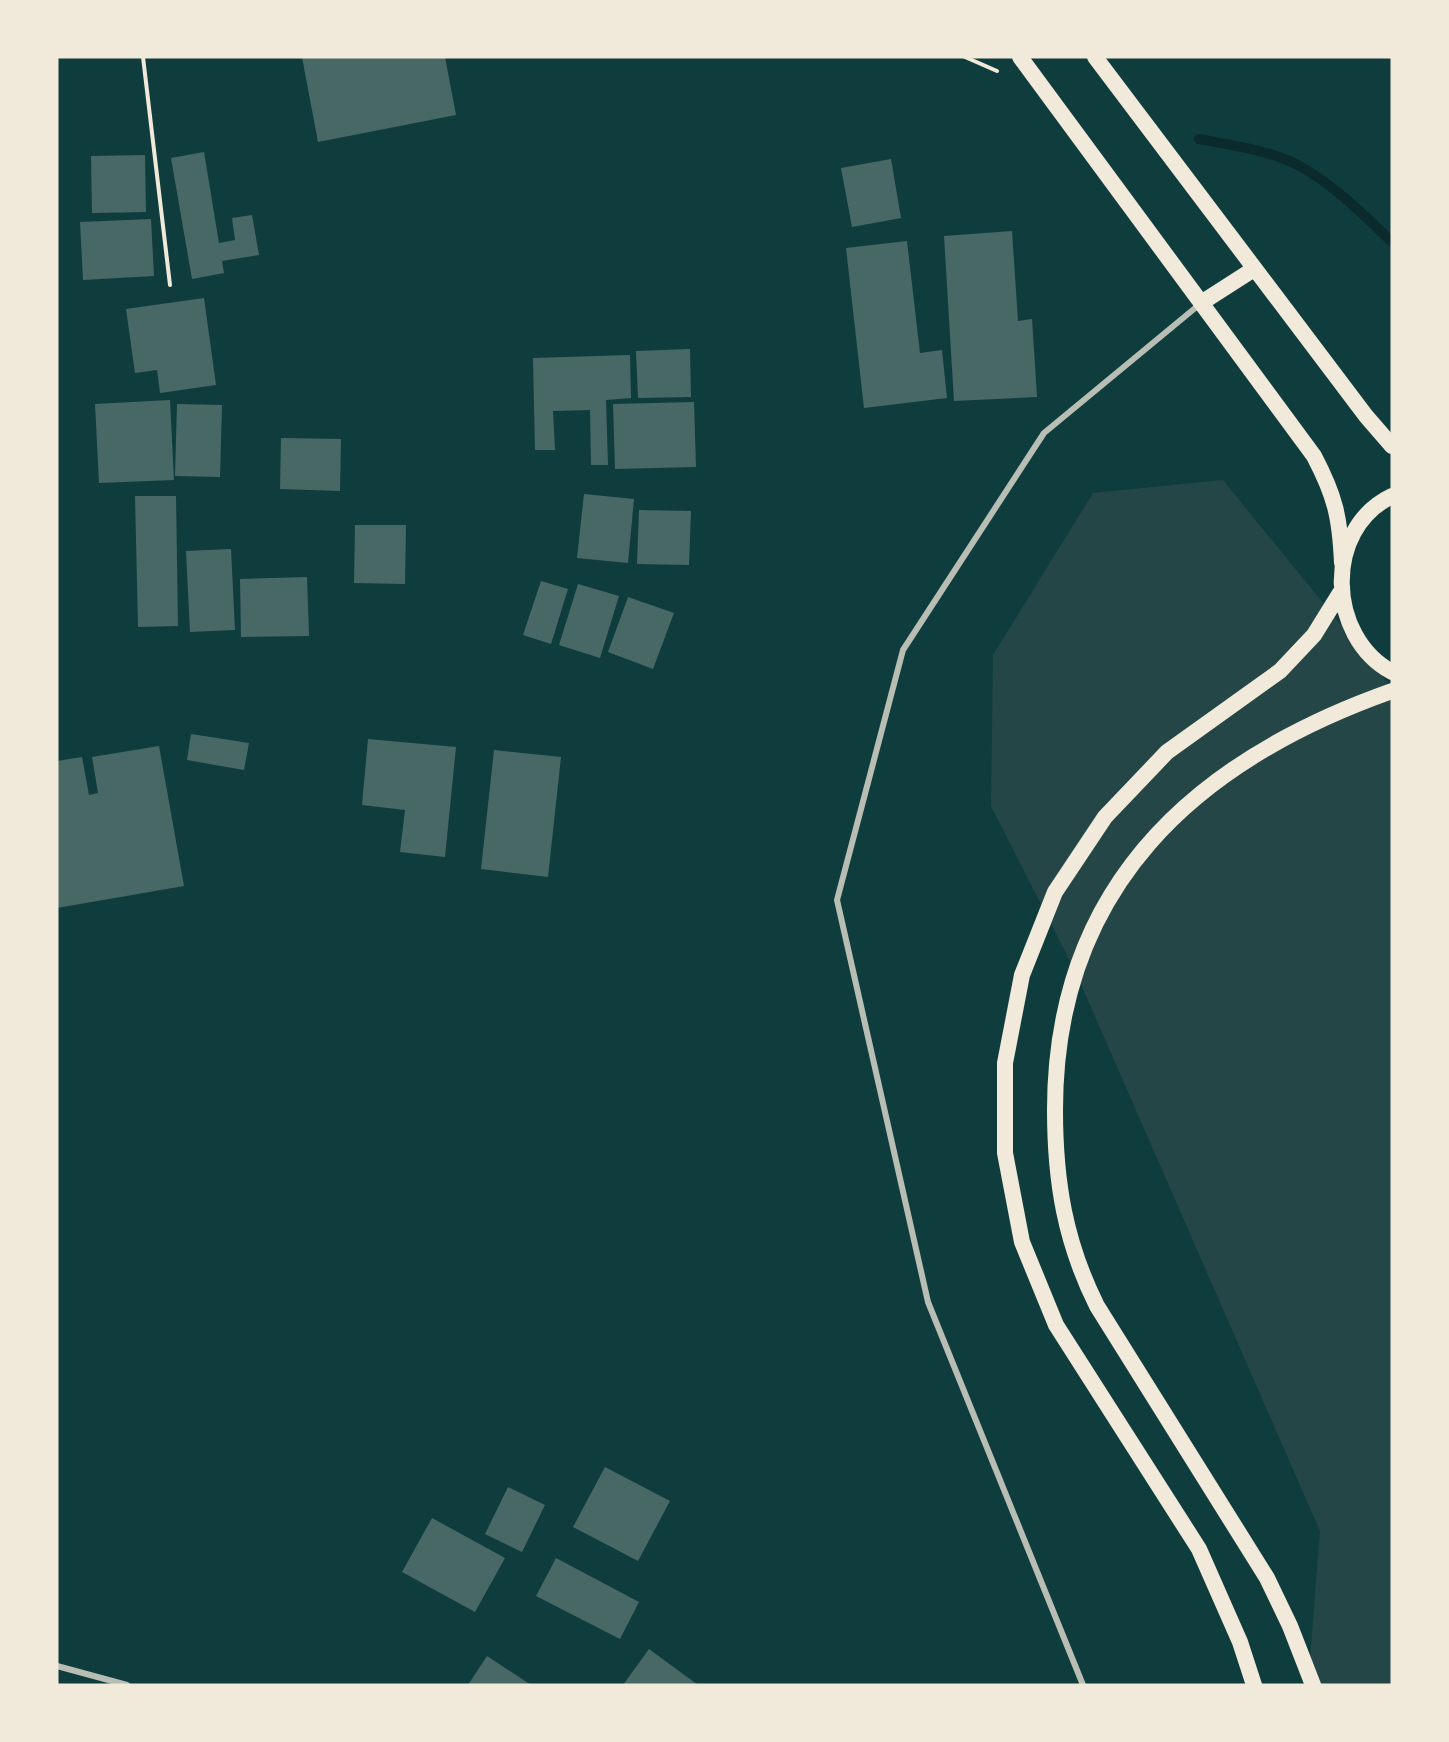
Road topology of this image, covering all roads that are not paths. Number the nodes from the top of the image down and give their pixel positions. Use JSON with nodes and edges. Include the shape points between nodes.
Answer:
{"nodes":[{"id":1,"x":1020,"y":57,"type":"edge"},
{"id":2,"x":1095,"y":57,"type":"edge"},
{"id":3,"x":1254,"y":269,"type":"junction"},
{"id":4,"x":1201,"y":303,"type":"junction"},
{"id":5,"x":1392,"y":446,"type":"edge"},
{"id":6,"x":1392,"y":496,"type":"edge"},
{"id":7,"x":1342,"y":563,"type":"junction"},
{"id":8,"x":1340,"y":593,"type":"junction"},
{"id":9,"x":1392,"y":672,"type":"edge"},
{"id":10,"x":1392,"y":691,"type":"edge"},
{"id":11,"x":57,"y":1666,"type":"edge"},
{"id":12,"x":127,"y":1685,"type":"edge"},
{"id":13,"x":1083,"y":1685,"type":"edge"},
{"id":14,"x":1254,"y":1685,"type":"edge"},
{"id":15,"x":1313,"y":1685,"type":"edge"}],
"edges":[{"from":1,"to":4,"type":"highway"},
{"from":2,"to":3,"type":"highway"},
{"from":3,"to":4,"type":"highway"},
{"from":3,"to":5,"type":"highway"},
{"from":4,"to":7,"type":"highway","via":[[1318,464],[1331,488],[1341,522]]},
{"from":4,"to":13,"type":"street","via":[[1044,433],[903,650],[837,900],[928,1302]]},
{"from":6,"to":7,"type":"highway","via":[[1356,528]]},
{"from":7,"to":8,"type":"highway"},
{"from":8,"to":9,"type":"highway","via":[[1352,632],[1378,664]]},
{"from":8,"to":14,"type":"highway","via":[[1314,635],[1280,671],[1167,752],[1105,817],[1055,892],[1022,975],[1005,1063],[1005,1153],[1026,1252],[1056,1325],[1199,1549],[1240,1642]]},
{"from":10,"to":15,"type":"highway","via":[[1332,715],[1238,764],[1186,804],[1151,839],[1122,878],[1094,927],[1078,965],[1056,1056],[1055,1135],[1060,1190],[1066,1231],[1078,1269],[1097,1306],[1267,1578]]},
{"from":11,"to":12,"type":"street"}]}
